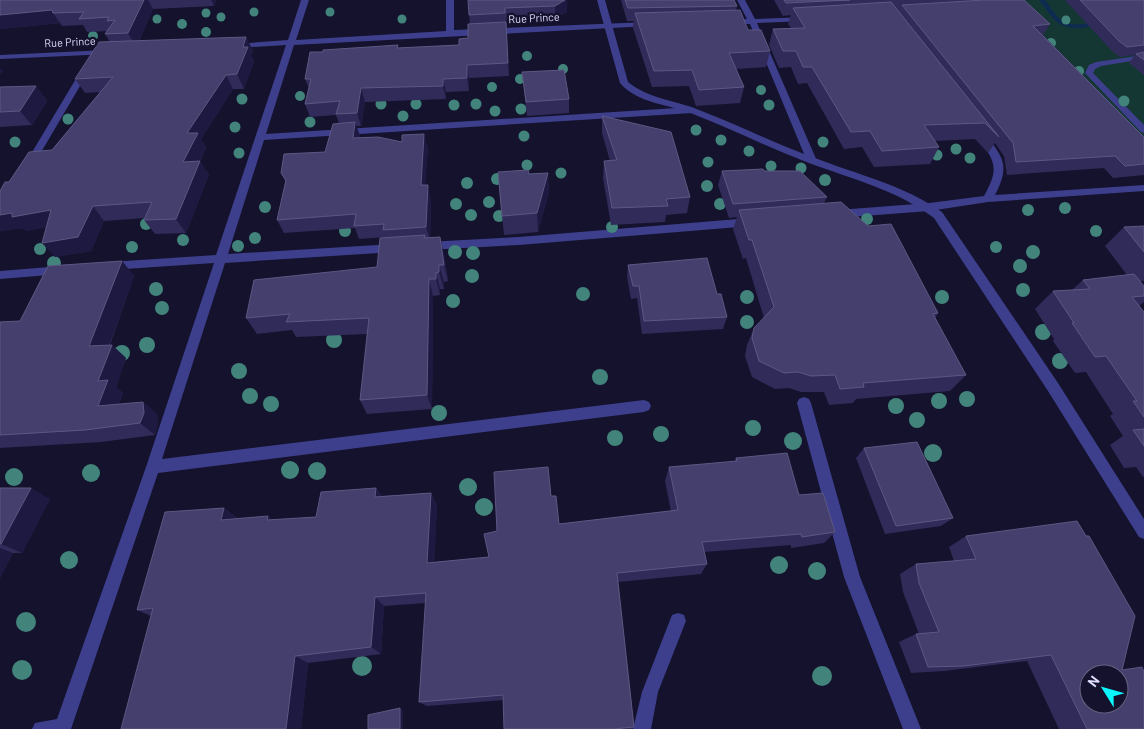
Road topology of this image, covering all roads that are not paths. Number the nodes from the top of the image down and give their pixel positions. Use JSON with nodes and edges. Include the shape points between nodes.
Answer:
{"nodes":[{"id":1,"x":305,"y":0,"type":"edge"},
{"id":2,"x":450,"y":0,"type":"edge"},
{"id":3,"x":601,"y":0,"type":"edge"},
{"id":4,"x":742,"y":0,"type":"edge"},
{"id":5,"x":820,"y":18,"type":"edge"},
{"id":6,"x":753,"y":22,"type":"junction"},
{"id":7,"x":724,"y":23,"type":"edge"},
{"id":8,"x":655,"y":24,"type":"edge"},
{"id":9,"x":607,"y":26,"type":"junction"},
{"id":10,"x":450,"y":32,"type":"junction"},
{"id":11,"x":292,"y":43,"type":"junction"},
{"id":12,"x":224,"y":46,"type":"edge"},
{"id":13,"x":115,"y":51,"type":"edge"},
{"id":14,"x":96,"y":52,"type":"junction"},
{"id":15,"x":0,"y":57,"type":"edge"},
{"id":16,"x":1144,"y":57,"type":"edge"},
{"id":17,"x":692,"y":110,"type":"junction"},
{"id":18,"x":975,"y":128,"type":"edge"},
{"id":19,"x":1144,"y":130,"type":"edge"},
{"id":20,"x":262,"y":138,"type":"junction"},
{"id":21,"x":812,"y":161,"type":"junction"},
{"id":22,"x":25,"y":172,"type":"edge"},
{"id":23,"x":1144,"y":188,"type":"edge"},
{"id":24,"x":988,"y":199,"type":"junction"},
{"id":25,"x":929,"y":207,"type":"junction"},
{"id":26,"x":831,"y":215,"type":"edge"},
{"id":27,"x":763,"y":221,"type":"edge"},
{"id":28,"x":222,"y":258,"type":"junction"},
{"id":29,"x":97,"y":268,"type":"edge"},
{"id":30,"x":77,"y":269,"type":"edge"},
{"id":31,"x":0,"y":275,"type":"edge"},
{"id":32,"x":804,"y":403,"type":"dead end"},
{"id":33,"x":644,"y":406,"type":"dead end"},
{"id":34,"x":153,"y":467,"type":"junction"},
{"id":35,"x":1144,"y":532,"type":"edge"},
{"id":36,"x":678,"y":620,"type":"dead end"},
{"id":37,"x":62,"y":728,"type":"edge"},
{"id":38,"x":41,"y":729,"type":"edge"},
{"id":39,"x":642,"y":729,"type":"edge"},
{"id":40,"x":912,"y":729,"type":"edge"}],
"edges":[{"from":1,"to":11,"type":"street"},
{"from":2,"to":10,"type":"street"},
{"from":3,"to":9,"type":"street"},
{"from":4,"to":6,"type":"street"},
{"from":5,"to":6,"type":"street"},
{"from":6,"to":7,"type":"street"},
{"from":6,"to":21,"type":"street"},
{"from":8,"to":9,"type":"street","name":"Rue Prince"},
{"from":9,"to":10,"type":"street","name":"Rue Prince"},
{"from":9,"to":17,"type":"street","via":[[624,83],[639,94]]},
{"from":10,"to":11,"type":"street","name":"Rue Prince"},
{"from":11,"to":12,"type":"street","name":"Rue Prince"},
{"from":11,"to":20,"type":"street"},
{"from":13,"to":14,"type":"street","name":"Rue Prince"},
{"from":14,"to":15,"type":"street","name":"Rue Prince"},
{"from":14,"to":22,"type":"street"},
{"from":16,"to":19,"type":"street","via":[[1099,64],[1092,67],[1090,73]]},
{"from":17,"to":20,"type":"street"},
{"from":17,"to":21,"type":"street"},
{"from":18,"to":24,"type":"street","via":[[1001,166],[1000,178]]},
{"from":20,"to":28,"type":"street"},
{"from":21,"to":25,"type":"street"},
{"from":23,"to":24,"type":"street"},
{"from":24,"to":25,"type":"street"},
{"from":25,"to":26,"type":"street"},
{"from":25,"to":35,"type":"street","via":[[938,215],[1053,387]]},
{"from":27,"to":28,"type":"street","via":[[519,241]]},
{"from":28,"to":29,"type":"street"},
{"from":28,"to":34,"type":"street"},
{"from":30,"to":31,"type":"street"},
{"from":32,"to":40,"type":"street","via":[[852,577]]},
{"from":33,"to":34,"type":"street"},
{"from":34,"to":37,"type":"street"},
{"from":36,"to":39,"type":"street","via":[[650,692]]},
{"from":37,"to":38,"type":"street"}]}
